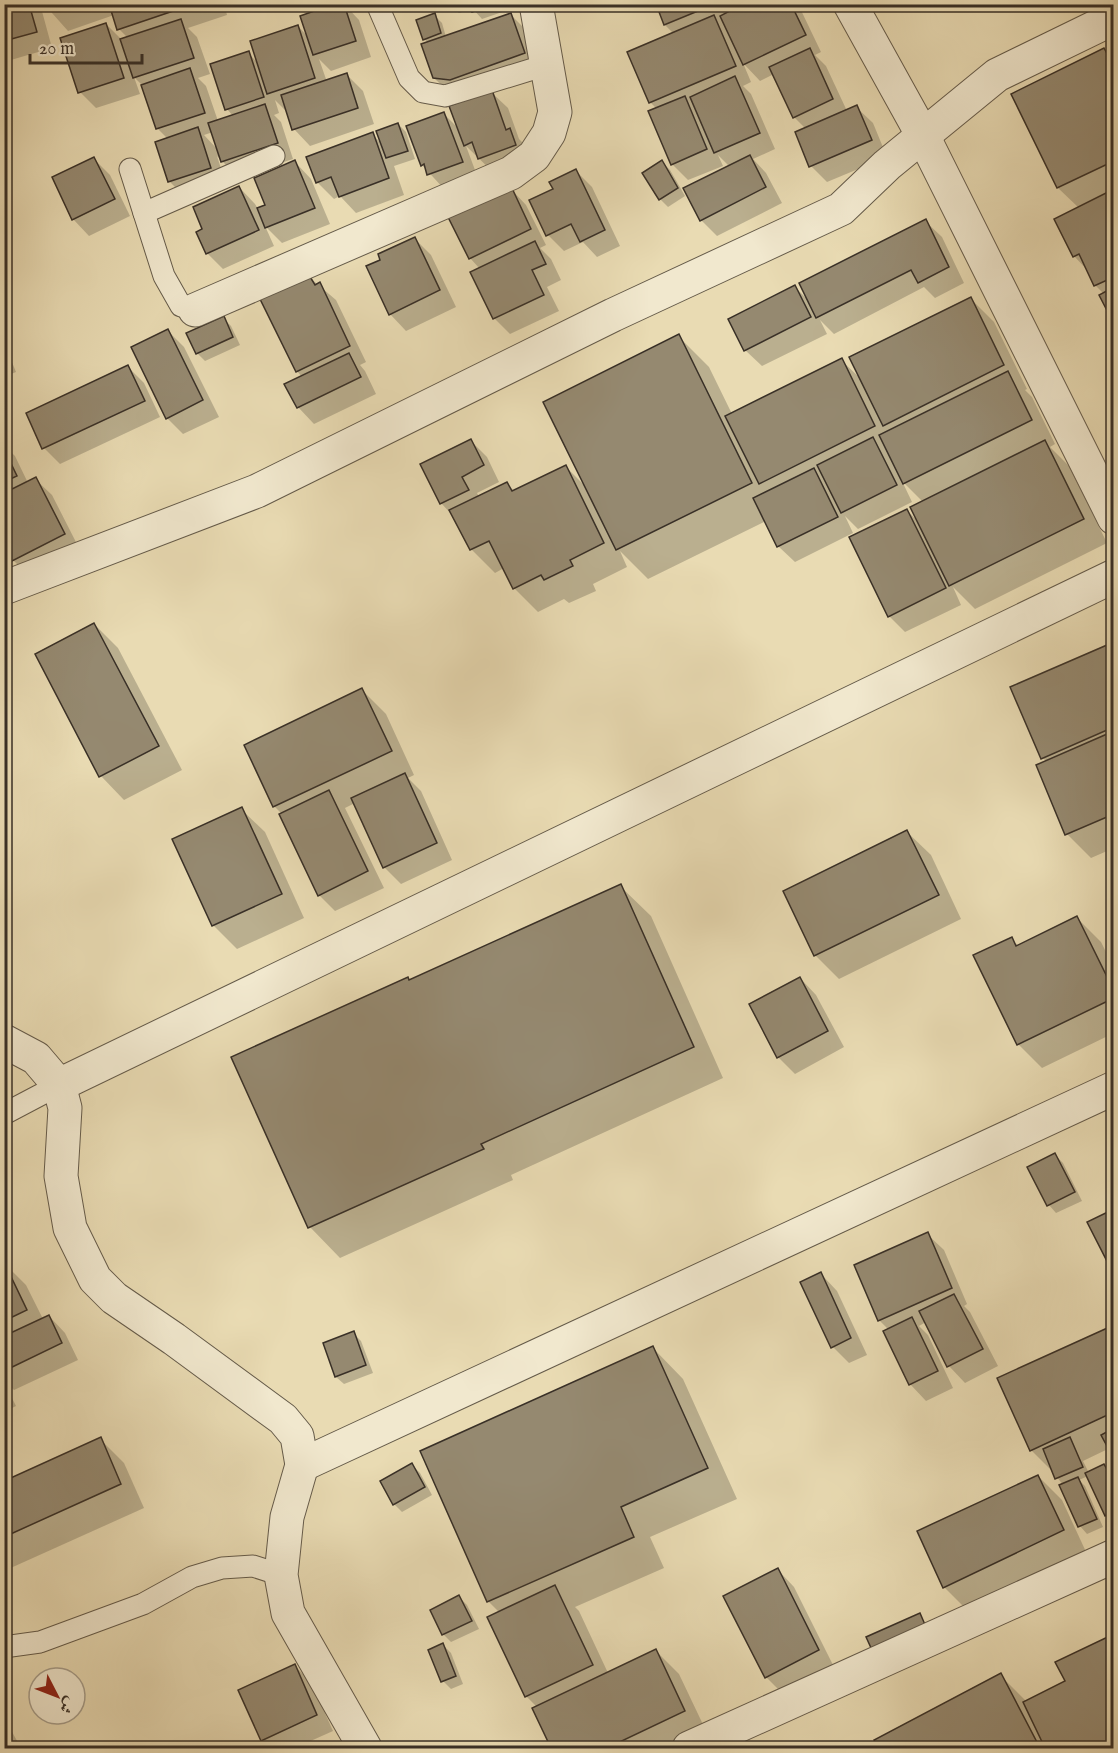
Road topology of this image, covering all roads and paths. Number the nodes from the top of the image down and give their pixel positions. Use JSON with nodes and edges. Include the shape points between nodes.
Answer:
{"nodes":[{"id":1,"x":377,"y":4,"type":"edge"},
{"id":2,"x":536,"y":4,"type":"edge"},
{"id":3,"x":850,"y":4,"type":"edge"},
{"id":4,"x":1113,"y":18,"type":"edge"},
{"id":5,"x":546,"y":65,"type":"junction"},
{"id":6,"x":922,"y":134,"type":"junction"},
{"id":7,"x":274,"y":156,"type":"dead end"},
{"id":8,"x":130,"y":169,"type":"dead end"},
{"id":9,"x":144,"y":213,"type":"junction"},
{"id":10,"x":195,"y":310,"type":"joint"},
{"id":11,"x":1113,"y":518,"type":"edge"},
{"id":12,"x":1113,"y":576,"type":"edge"},
{"id":13,"x":4,"y":588,"type":"edge"},
{"id":14,"x":4,"y":1041,"type":"edge"},
{"id":15,"x":59,"y":1085,"type":"junction"},
{"id":16,"x":1113,"y":1088,"type":"edge"},
{"id":17,"x":4,"y":1114,"type":"edge"},
{"id":18,"x":302,"y":1465,"type":"junction"},
{"id":19,"x":1113,"y":1556,"type":"edge"},
{"id":20,"x":281,"y":1575,"type":"junction"},
{"id":21,"x":11,"y":1646,"type":"dead end"},
{"id":22,"x":365,"y":1749,"type":"edge"},
{"id":23,"x":690,"y":1749,"type":"edge"}],
"edges":[{"from":1,"to":5,"type":"lane","via":[[409,78],[423,92],[445,96]]},
{"from":2,"to":5,"type":"street"},
{"from":3,"to":6,"type":"street"},
{"from":4,"to":6,"type":"street","via":[[997,75]]},
{"from":5,"to":10,"type":"street","via":[[555,112],[549,133],[534,156],[511,173]]},
{"from":6,"to":11,"type":"street"},
{"from":6,"to":13,"type":"street","via":[[841,208],[613,315],[257,491]]},
{"from":7,"to":9,"type":"lane"},
{"from":8,"to":9,"type":"lane"},
{"from":9,"to":10,"type":"lane","via":[[164,276],[181,306]]},
{"from":12,"to":15,"type":"street"},
{"from":14,"to":15,"type":"street","via":[[36,1058]]},
{"from":15,"to":17,"type":"lane"},
{"from":15,"to":18,"type":"street","via":[[65,1108],[61,1176],[70,1228],[95,1279],[114,1298],[283,1419],[297,1436]]},
{"from":16,"to":18,"type":"street"},
{"from":18,"to":20,"type":"street","via":[[287,1517]]},
{"from":19,"to":23,"type":"street"},
{"from":20,"to":21,"type":"lane","via":[[253,1566],[222,1568],[192,1576],[133,1608],[40,1642]]},
{"from":20,"to":22,"type":"street","via":[[288,1613]]}]}
